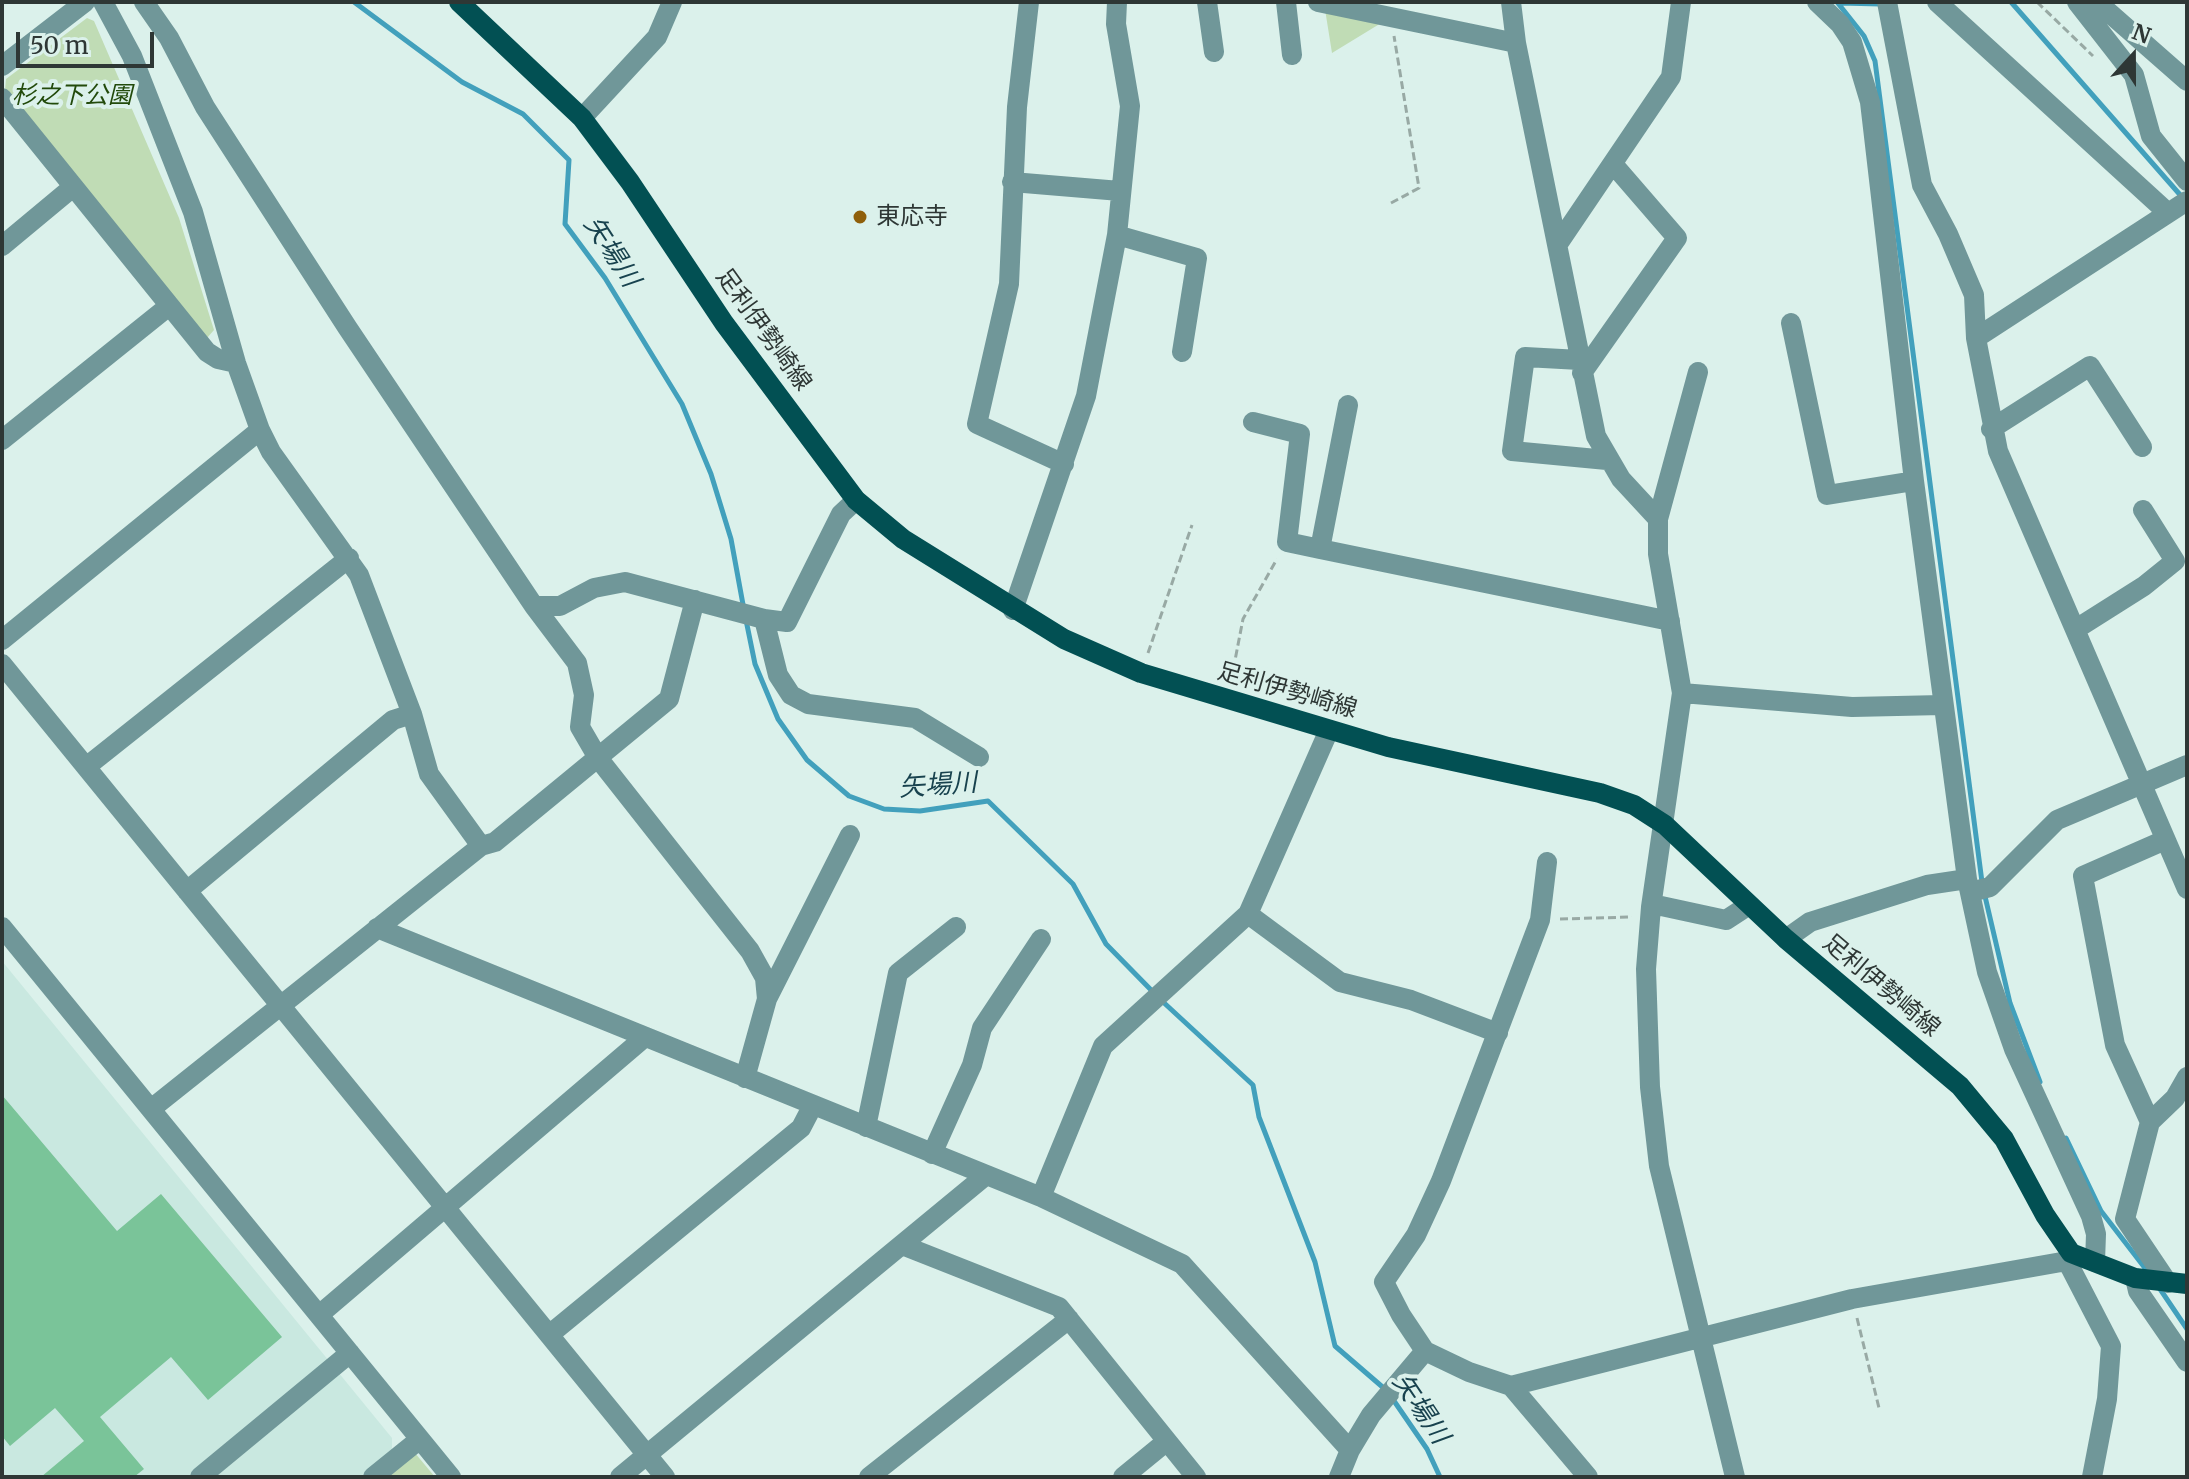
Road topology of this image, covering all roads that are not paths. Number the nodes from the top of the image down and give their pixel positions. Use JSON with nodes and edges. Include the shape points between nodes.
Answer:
{"nodes":[{"id":1,"x":85,"y":2,"type":"edge"},
{"id":2,"x":103,"y":2,"type":"edge"},
{"id":3,"x":144,"y":2,"type":"edge"},
{"id":4,"x":459,"y":2,"type":"edge"},
{"id":5,"x":672,"y":2,"type":"edge"},
{"id":6,"x":1029,"y":2,"type":"edge"},
{"id":7,"x":1117,"y":2,"type":"edge"},
{"id":8,"x":1207,"y":2,"type":"edge"},
{"id":9,"x":1286,"y":2,"type":"edge"},
{"id":10,"x":1318,"y":2,"type":"edge"},
{"id":11,"x":1511,"y":2,"type":"edge"},
{"id":12,"x":1681,"y":2,"type":"edge"},
{"id":13,"x":1817,"y":2,"type":"edge"},
{"id":14,"x":1887,"y":2,"type":"edge"},
{"id":15,"x":1937,"y":2,"type":"edge"},
{"id":16,"x":2077,"y":2,"type":"edge"},
{"id":17,"x":2097,"y":2,"type":"edge"},
{"id":18,"x":1516,"y":43,"type":"junction"},
{"id":19,"x":1214,"y":52,"type":"dead end"},
{"id":20,"x":1292,"y":55,"type":"dead end"},
{"id":21,"x":2,"y":66,"type":"edge"},
{"id":22,"x":2187,"y":81,"type":"edge"},
{"id":23,"x":2,"y":98,"type":"edge"},
{"id":24,"x":582,"y":118,"type":"junction"},
{"id":25,"x":1613,"y":164,"type":"junction"},
{"id":26,"x":2187,"y":181,"type":"edge"},
{"id":27,"x":1012,"y":182,"type":"junction"},
{"id":28,"x":73,"y":187,"type":"junction"},
{"id":29,"x":1120,"y":191,"type":"junction"},
{"id":30,"x":2187,"y":201,"type":"edge"},
{"id":31,"x":2168,"y":213,"type":"junction"},
{"id":32,"x":1117,"y":235,"type":"junction"},
{"id":33,"x":1558,"y":244,"type":"junction"},
{"id":34,"x":2,"y":246,"type":"edge"},
{"id":35,"x":169,"y":306,"type":"junction"},
{"id":36,"x":1791,"y":323,"type":"dead end"},
{"id":37,"x":1976,"y":338,"type":"junction"},
{"id":38,"x":1182,"y":352,"type":"dead end"},
{"id":39,"x":236,"y":363,"type":"junction"},
{"id":40,"x":1581,"y":367,"type":"junction"},
{"id":41,"x":1698,"y":372,"type":"dead end"},
{"id":42,"x":1348,"y":405,"type":"dead end"},
{"id":43,"x":1253,"y":422,"type":"dead end"},
{"id":44,"x":1991,"y":429,"type":"junction"},
{"id":45,"x":260,"y":430,"type":"junction"},
{"id":46,"x":2,"y":440,"type":"edge"},
{"id":47,"x":2142,"y":447,"type":"dead end"},
{"id":48,"x":1607,"y":460,"type":"junction"},
{"id":49,"x":1064,"y":464,"type":"junction"},
{"id":50,"x":1914,"y":481,"type":"junction"},
{"id":51,"x":856,"y":500,"type":"junction"},
{"id":52,"x":2143,"y":510,"type":"dead end"},
{"id":53,"x":1658,"y":519,"type":"junction"},
{"id":54,"x":1320,"y":549,"type":"junction"},
{"id":55,"x":349,"y":558,"type":"junction"},
{"id":56,"x":695,"y":600,"type":"junction"},
{"id":57,"x":534,"y":606,"type":"junction"},
{"id":58,"x":1013,"y":610,"type":"junction"},
{"id":59,"x":764,"y":619,"type":"junction"},
{"id":60,"x":1670,"y":621,"type":"junction"},
{"id":61,"x":2076,"y":629,"type":"junction"},
{"id":62,"x":2,"y":640,"type":"edge"},
{"id":63,"x":2,"y":664,"type":"edge"},
{"id":64,"x":1682,"y":693,"type":"junction"},
{"id":65,"x":1942,"y":705,"type":"junction"},
{"id":66,"x":412,"y":714,"type":"junction"},
{"id":67,"x":1329,"y":730,"type":"junction"},
{"id":68,"x":979,"y":757,"type":"dead end"},
{"id":69,"x":598,"y":758,"type":"junction"},
{"id":70,"x":2187,"y":765,"type":"edge"},
{"id":71,"x":86,"y":767,"type":"junction"},
{"id":72,"x":2141,"y":788,"type":"junction"},
{"id":73,"x":1665,"y":825,"type":"junction"},
{"id":74,"x":850,"y":835,"type":"dead end"},
{"id":75,"x":2165,"y":840,"type":"junction"},
{"id":76,"x":481,"y":846,"type":"junction"},
{"id":77,"x":1547,"y":862,"type":"dead end"},
{"id":78,"x":1969,"y":885,"type":"junction"},
{"id":79,"x":2187,"y":889,"type":"edge"},
{"id":80,"x":187,"y":891,"type":"junction"},
{"id":81,"x":1749,"y":905,"type":"junction"},
{"id":82,"x":1651,"y":910,"type":"junction"},
{"id":83,"x":1248,"y":914,"type":"junction"},
{"id":84,"x":2,"y":927,"type":"edge"},
{"id":85,"x":956,"y":927,"type":"dead end"},
{"id":86,"x":377,"y":928,"type":"junction"},
{"id":87,"x":1041,"y":939,"type":"dead end"},
{"id":88,"x":1786,"y":939,"type":"junction"},
{"id":89,"x":767,"y":999,"type":"junction"},
{"id":90,"x":280,"y":1005,"type":"junction"},
{"id":91,"x":1498,"y":1033,"type":"junction"},
{"id":92,"x":645,"y":1037,"type":"junction"},
{"id":93,"x":2187,"y":1077,"type":"edge"},
{"id":94,"x":745,"y":1078,"type":"junction"},
{"id":95,"x":813,"y":1105,"type":"junction"},
{"id":96,"x":151,"y":1109,"type":"junction"},
{"id":97,"x":2150,"y":1122,"type":"junction"},
{"id":98,"x":866,"y":1127,"type":"junction"},
{"id":99,"x":932,"y":1154,"type":"junction"},
{"id":100,"x":985,"y":1176,"type":"junction"},
{"id":101,"x":1041,"y":1197,"type":"junction"},
{"id":102,"x":446,"y":1208,"type":"junction"},
{"id":103,"x":902,"y":1245,"type":"junction"},
{"id":104,"x":2069,"y":1257,"type":"junction"},
{"id":105,"x":2095,"y":1262,"type":"junction"},
{"id":106,"x":2135,"y":1278,"type":"junction"},
{"id":107,"x":2177,"y":1284,"type":"edge"},
{"id":108,"x":319,"y":1315,"type":"junction"},
{"id":109,"x":1069,"y":1319,"type":"junction"},
{"id":110,"x":549,"y":1335,"type":"junction"},
{"id":111,"x":1703,"y":1337,"type":"junction"},
{"id":112,"x":1425,"y":1351,"type":"junction"},
{"id":113,"x":350,"y":1353,"type":"junction"},
{"id":114,"x":2187,"y":1362,"type":"edge"},
{"id":115,"x":1511,"y":1386,"type":"junction"},
{"id":116,"x":420,"y":1439,"type":"junction"},
{"id":117,"x":1167,"y":1441,"type":"junction"},
{"id":118,"x":1350,"y":1450,"type":"junction"},
{"id":119,"x":647,"y":1455,"type":"junction"},
{"id":120,"x":200,"y":1477,"type":"edge"},
{"id":121,"x":373,"y":1477,"type":"edge"},
{"id":122,"x":451,"y":1477,"type":"edge"},
{"id":123,"x":620,"y":1477,"type":"edge"},
{"id":124,"x":665,"y":1477,"type":"edge"},
{"id":125,"x":869,"y":1477,"type":"edge"},
{"id":126,"x":1123,"y":1477,"type":"edge"},
{"id":127,"x":1196,"y":1477,"type":"edge"},
{"id":128,"x":1339,"y":1477,"type":"edge"},
{"id":129,"x":1588,"y":1477,"type":"edge"},
{"id":130,"x":1735,"y":1477,"type":"edge"},
{"id":131,"x":2092,"y":1477,"type":"edge"}],
"edges":[{"from":1,"to":21,"type":"street"},
{"from":2,"to":39,"type":"street","via":[[132,56],[193,212]]},
{"from":3,"to":57,"type":"street","via":[[213,119]]},
{"from":4,"to":24,"type":"main road","name":"足利伊勢崎線"},
{"from":5,"to":24,"type":"street","via":[[657,37]]},
{"from":6,"to":27,"type":"street"},
{"from":7,"to":29,"type":"street","via":[[1130,106]]},
{"from":8,"to":19,"type":"street"},
{"from":9,"to":20,"type":"street"},
{"from":10,"to":18,"type":"street"},
{"from":11,"to":18,"type":"street"},
{"from":12,"to":25,"type":"street","via":[[1671,77]]},
{"from":13,"to":50,"type":"street","via":[[1852,42],[1870,102]]},
{"from":14,"to":37,"type":"street","via":[[1922,185],[1974,295]]},
{"from":15,"to":31,"type":"street"},
{"from":16,"to":26,"type":"street","via":[[2134,75],[2151,136]]},
{"from":17,"to":22,"type":"street"},
{"from":18,"to":33,"type":"street"},
{"from":23,"to":28,"type":"street"},
{"from":24,"to":51,"type":"main road","name":"足利伊勢崎線","via":[[724,323]]},
{"from":25,"to":33,"type":"street"},
{"from":25,"to":40,"type":"street","via":[[1677,238]]},
{"from":27,"to":29,"type":"street"},
{"from":27,"to":49,"type":"street","via":[[1009,284],[977,424]]},
{"from":28,"to":34,"type":"street"},
{"from":28,"to":35,"type":"street"},
{"from":29,"to":32,"type":"street"},
{"from":30,"to":31,"type":"street"},
{"from":31,"to":37,"type":"street"},
{"from":32,"to":38,"type":"street","via":[[1197,258]]},
{"from":32,"to":49,"type":"street","via":[[1086,396]]},
{"from":33,"to":40,"type":"street"},
{"from":35,"to":39,"type":"street","via":[[207,352]]},
{"from":35,"to":46,"type":"street"},
{"from":36,"to":50,"type":"street","via":[[1827,495]]},
{"from":37,"to":44,"type":"street"},
{"from":39,"to":45,"type":"street"},
{"from":40,"to":48,"type":"street","via":[[1596,436]]},
{"from":40,"to":48,"type":"street","via":[[1525,357],[1512,451]]},
{"from":41,"to":53,"type":"street"},
{"from":42,"to":54,"type":"street"},
{"from":43,"to":54,"type":"street","via":[[1300,434],[1287,542]]},
{"from":44,"to":47,"type":"street","via":[[2090,366]]},
{"from":44,"to":61,"type":"street"},
{"from":45,"to":55,"type":"street"},
{"from":45,"to":62,"type":"street"},
{"from":48,"to":53,"type":"street"},
{"from":49,"to":58,"type":"street"},
{"from":50,"to":65,"type":"street"},
{"from":51,"to":58,"type":"main road","name":"足利伊勢崎線","via":[[903,539]]},
{"from":51,"to":59,"type":"street","via":[[841,514],[787,622]]},
{"from":52,"to":61,"type":"street","via":[[2175,561]]},
{"from":53,"to":60,"type":"street","via":[[1658,554]]},
{"from":54,"to":60,"type":"street"},
{"from":55,"to":66,"type":"street","via":[[380,622]]},
{"from":55,"to":71,"type":"street"},
{"from":56,"to":57,"type":"street","via":[[625,582],[594,588],[560,606]]},
{"from":56,"to":59,"type":"street"},
{"from":56,"to":69,"type":"street","via":[[669,699]]},
{"from":57,"to":69,"type":"street","via":[[577,663],[584,695],[580,727]]},
{"from":58,"to":67,"type":"main road","name":"足利伊勢崎線","via":[[1141,673]]},
{"from":59,"to":68,"type":"street","via":[[778,675],[791,695],[808,704],[915,718]]},
{"from":60,"to":64,"type":"street"},
{"from":61,"to":72,"type":"street"},
{"from":63,"to":71,"type":"street"},
{"from":64,"to":65,"type":"street","via":[[1852,707]]},
{"from":64,"to":73,"type":"street"},
{"from":65,"to":78,"type":"street"},
{"from":66,"to":76,"type":"street","via":[[429,774]]},
{"from":66,"to":80,"type":"street","via":[[393,720]]},
{"from":67,"to":73,"type":"main road","name":"足利伊勢崎線","via":[[1476,769],[1600,793],[1634,805]]},
{"from":67,"to":83,"type":"street"},
{"from":69,"to":76,"type":"street","via":[[495,842]]},
{"from":69,"to":89,"type":"street","via":[[750,951],[765,978]]},
{"from":70,"to":72,"type":"street"},
{"from":71,"to":80,"type":"street"},
{"from":72,"to":75,"type":"street"},
{"from":72,"to":78,"type":"street","via":[[2057,820],[1990,887]]},
{"from":73,"to":81,"type":"main road","name":"足利伊勢崎線"},
{"from":73,"to":82,"type":"street"},
{"from":74,"to":89,"type":"street"},
{"from":75,"to":79,"type":"street"},
{"from":75,"to":97,"type":"street","via":[[2083,876],[2115,1045]]},
{"from":76,"to":86,"type":"street"},
{"from":77,"to":91,"type":"street","via":[[1540,920]]},
{"from":78,"to":88,"type":"street","via":[[1927,885],[1810,922]]},
{"from":78,"to":105,"type":"street","via":[[1987,972],[2014,1049],[2091,1216]]},
{"from":80,"to":90,"type":"street"},
{"from":81,"to":82,"type":"street","via":[[1726,920]]},
{"from":81,"to":88,"type":"main road","name":"足利伊勢崎線"},
{"from":82,"to":111,"type":"street","via":[[1646,969],[1659,1166]]},
{"from":83,"to":91,"type":"street","via":[[1340,982],[1411,1000]]},
{"from":83,"to":101,"type":"street","via":[[1103,1046]]},
{"from":84,"to":96,"type":"street"},
{"from":85,"to":98,"type":"street","via":[[898,973]]},
{"from":86,"to":90,"type":"street"},
{"from":86,"to":92,"type":"street"},
{"from":87,"to":99,"type":"street","via":[[982,1028],[972,1065]]},
{"from":88,"to":104,"type":"main road","name":"足利伊勢崎線","via":[[1983,1111]]},
{"from":89,"to":94,"type":"street"},
{"from":90,"to":96,"type":"street"},
{"from":90,"to":102,"type":"street"},
{"from":91,"to":112,"type":"street","via":[[1441,1181],[1416,1235],[1384,1282]]},
{"from":92,"to":94,"type":"street"},
{"from":92,"to":102,"type":"street"},
{"from":93,"to":97,"type":"street","via":[[2175,1098]]},
{"from":94,"to":95,"type":"street"},
{"from":95,"to":98,"type":"street"},
{"from":95,"to":110,"type":"street","via":[[801,1128]]},
{"from":96,"to":108,"type":"street"},
{"from":97,"to":107,"type":"street","via":[[2125,1219]]},
{"from":98,"to":99,"type":"street"},
{"from":99,"to":100,"type":"street"},
{"from":100,"to":101,"type":"street"},
{"from":100,"to":103,"type":"street"},
{"from":101,"to":118,"type":"street","via":[[1182,1264]]},
{"from":102,"to":108,"type":"street"},
{"from":102,"to":110,"type":"street"},
{"from":103,"to":109,"type":"street","via":[[1059,1307]]},
{"from":103,"to":119,"type":"street"},
{"from":104,"to":105,"type":"main road"},
{"from":104,"to":111,"type":"street","via":[[1852,1299]]},
{"from":104,"to":131,"type":"street","via":[[2111,1346]]},
{"from":105,"to":106,"type":"main road"},
{"from":106,"to":107,"type":"main road"},
{"from":106,"to":114,"type":"street","via":[[2138,1291]]},
{"from":108,"to":113,"type":"street"},
{"from":109,"to":117,"type":"street"},
{"from":109,"to":125,"type":"street"},
{"from":110,"to":119,"type":"street"},
{"from":111,"to":115,"type":"street"},
{"from":111,"to":130,"type":"street"},
{"from":112,"to":115,"type":"street"},
{"from":112,"to":118,"type":"street","via":[[1371,1415]]},
{"from":113,"to":116,"type":"street"},
{"from":113,"to":120,"type":"street"},
{"from":115,"to":129,"type":"street"},
{"from":116,"to":121,"type":"street"},
{"from":116,"to":122,"type":"street"},
{"from":117,"to":126,"type":"street"},
{"from":117,"to":127,"type":"street"},
{"from":118,"to":128,"type":"street"},
{"from":119,"to":123,"type":"street"},
{"from":119,"to":124,"type":"street"}]}
